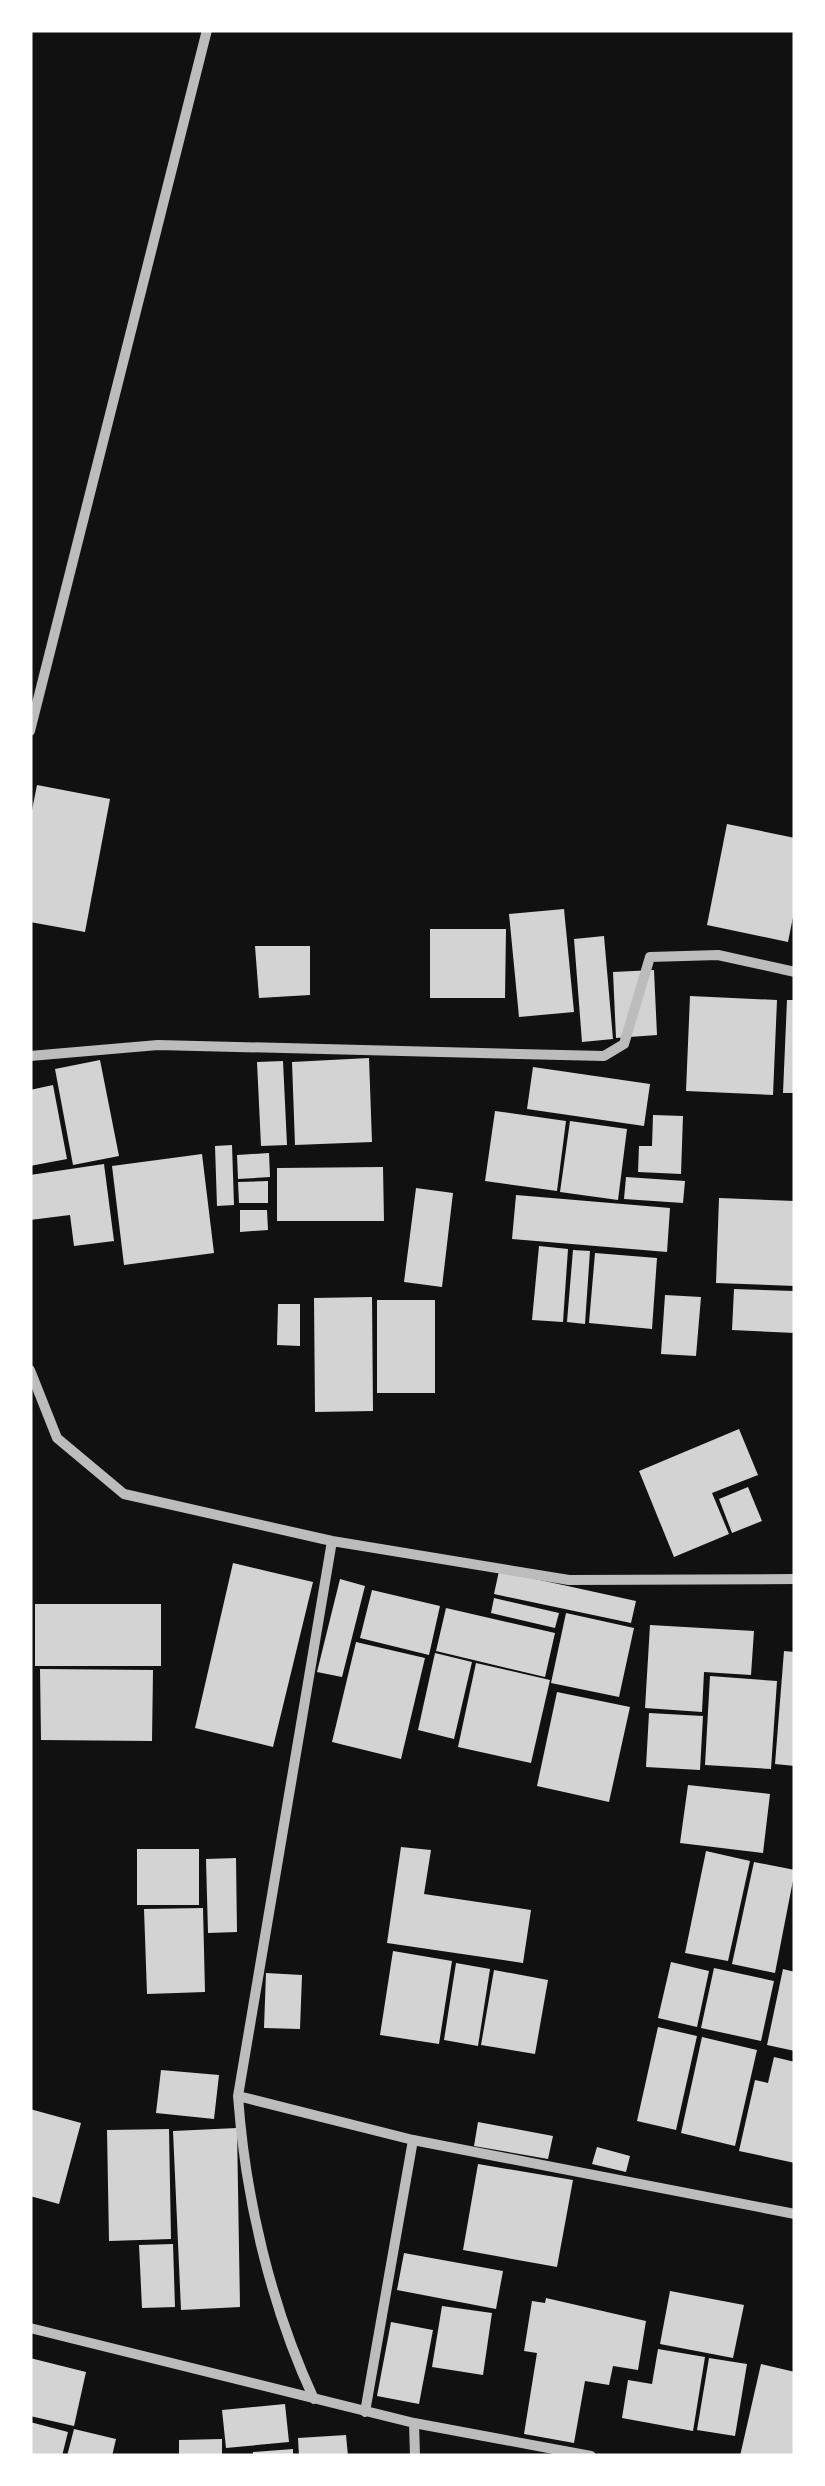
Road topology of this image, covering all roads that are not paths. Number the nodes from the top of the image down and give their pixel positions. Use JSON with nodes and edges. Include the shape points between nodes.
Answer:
{"nodes":[{"id":1,"x":207,"y":30,"type":"edge"},
{"id":2,"x":30,"y":732,"type":"edge"},
{"id":3,"x":795,"y":972,"type":"edge"},
{"id":4,"x":30,"y":1056,"type":"edge"},
{"id":5,"x":30,"y":1370,"type":"edge"},
{"id":6,"x":332,"y":1541,"type":"junction"},
{"id":7,"x":795,"y":1579,"type":"edge"},
{"id":8,"x":238,"y":2096,"type":"junction"},
{"id":9,"x":412,"y":2140,"type":"junction"},
{"id":10,"x":795,"y":2214,"type":"edge"},
{"id":11,"x":30,"y":2328,"type":"edge"},
{"id":12,"x":314,"y":2399,"type":"junction"},
{"id":13,"x":365,"y":2412,"type":"junction"},
{"id":14,"x":414,"y":2423,"type":"junction"},
{"id":15,"x":415,"y":2456,"type":"edge"},
{"id":16,"x":590,"y":2456,"type":"edge"}],
"edges":[{"from":1,"to":2,"type":"street"},
{"from":3,"to":4,"type":"street","via":[[718,955],[650,957],[624,1044],[604,1056],[158,1045]]},
{"from":5,"to":6,"type":"street","via":[[57,1438],[124,1494]]},
{"from":6,"to":7,"type":"street","via":[[569,1580]]},
{"from":6,"to":8,"type":"street"},
{"from":8,"to":9,"type":"street"},
{"from":8,"to":12,"type":"street","via":[[243,2163],[293,2354]]},
{"from":9,"to":10,"type":"street"},
{"from":9,"to":13,"type":"street"},
{"from":11,"to":12,"type":"street"},
{"from":12,"to":13,"type":"street"},
{"from":13,"to":14,"type":"street"},
{"from":14,"to":15,"type":"street"},
{"from":14,"to":16,"type":"street"}]}
